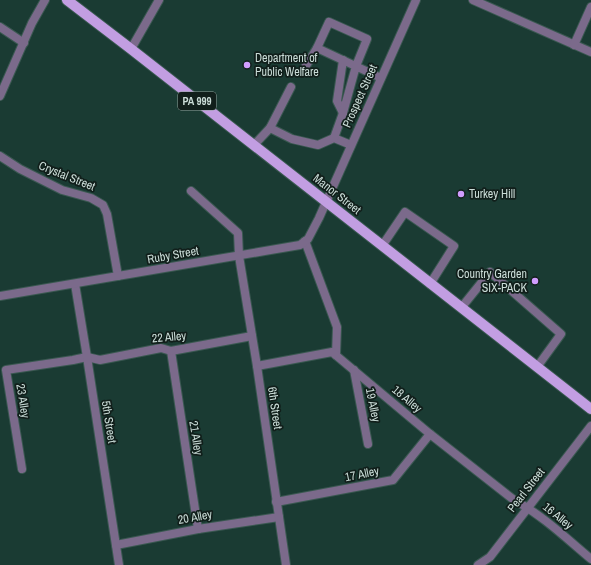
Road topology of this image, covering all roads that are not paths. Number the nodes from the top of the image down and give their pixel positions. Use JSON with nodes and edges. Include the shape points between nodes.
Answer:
{"nodes":[{"id":1,"x":45,"y":0,"type":"edge"},
{"id":2,"x":67,"y":0,"type":"edge"},
{"id":3,"x":159,"y":0,"type":"edge"},
{"id":4,"x":416,"y":0,"type":"edge"},
{"id":5,"x":473,"y":0,"type":"edge"},
{"id":6,"x":591,"y":7,"type":"edge"},
{"id":7,"x":0,"y":27,"type":"edge"},
{"id":8,"x":24,"y":44,"type":"junction"},
{"id":9,"x":574,"y":45,"type":"junction"},
{"id":10,"x":317,"y":48,"type":"junction"},
{"id":11,"x":131,"y":49,"type":"junction"},
{"id":12,"x":591,"y":52,"type":"edge"},
{"id":13,"x":343,"y":60,"type":"junction"},
{"id":14,"x":356,"y":66,"type":"junction"},
{"id":15,"x":304,"y":69,"type":"dead end"},
{"id":16,"x":381,"y":78,"type":"junction"},
{"id":17,"x":291,"y":87,"type":"dead end"},
{"id":18,"x":0,"y":96,"type":"edge"},
{"id":19,"x":343,"y":113,"type":"junction"},
{"id":20,"x":270,"y":128,"type":"junction"},
{"id":21,"x":334,"y":138,"type":"junction"},
{"id":22,"x":254,"y":145,"type":"junction"},
{"id":23,"x":351,"y":145,"type":"junction"},
{"id":24,"x":0,"y":156,"type":"edge"},
{"id":25,"x":191,"y":191,"type":"dead end"},
{"id":26,"x":326,"y":202,"type":"junction"},
{"id":27,"x":305,"y":242,"type":"junction"},
{"id":28,"x":382,"y":246,"type":"junction"},
{"id":29,"x":239,"y":256,"type":"junction"},
{"id":30,"x":118,"y":276,"type":"junction"},
{"id":31,"x":75,"y":284,"type":"junction"},
{"id":32,"x":430,"y":284,"type":"junction"},
{"id":33,"x":0,"y":296,"type":"edge"},
{"id":34,"x":461,"y":308,"type":"junction"},
{"id":35,"x":252,"y":336,"type":"junction"},
{"id":36,"x":171,"y":351,"type":"junction"},
{"id":37,"x":336,"y":355,"type":"junction"},
{"id":38,"x":87,"y":357,"type":"junction"},
{"id":39,"x":257,"y":366,"type":"junction"},
{"id":40,"x":537,"y":367,"type":"junction"},
{"id":41,"x":354,"y":370,"type":"junction"},
{"id":42,"x":591,"y":409,"type":"edge"},
{"id":43,"x":591,"y":426,"type":"edge"},
{"id":44,"x":430,"y":434,"type":"junction"},
{"id":45,"x":368,"y":444,"type":"dead end"},
{"id":46,"x":22,"y":469,"type":"dead end"},
{"id":47,"x":276,"y":502,"type":"junction"},
{"id":48,"x":528,"y":507,"type":"junction"},
{"id":49,"x":279,"y":517,"type":"junction"},
{"id":50,"x":198,"y":528,"type":"junction"},
{"id":51,"x":116,"y":545,"type":"junction"},
{"id":52,"x":591,"y":559,"type":"edge"},
{"id":53,"x":119,"y":565,"type":"edge"},
{"id":54,"x":286,"y":565,"type":"edge"},
{"id":55,"x":478,"y":565,"type":"edge"}],
"edges":[{"from":1,"to":8,"type":"street"},
{"from":2,"to":11,"type":"main road","name":"Manor Street","number":"PA 999"},
{"from":3,"to":11,"type":"street"},
{"from":4,"to":16,"type":"street","name":"Prospect Street"},
{"from":5,"to":9,"type":"street"},
{"from":6,"to":9,"type":"street"},
{"from":7,"to":8,"type":"street"},
{"from":8,"to":18,"type":"street"},
{"from":9,"to":12,"type":"street"},
{"from":10,"to":13,"type":"street"},
{"from":10,"to":14,"type":"street","via":[[329,22],[367,39]]},
{"from":10,"to":15,"type":"street"},
{"from":11,"to":22,"type":"main road","name":"Manor Street","number":"PA 999"},
{"from":13,"to":14,"type":"street"},
{"from":13,"to":19,"type":"street","via":[[337,101]]},
{"from":14,"to":16,"type":"street"},
{"from":14,"to":19,"type":"street"},
{"from":16,"to":23,"type":"street","name":"Prospect Street"},
{"from":17,"to":20,"type":"street"},
{"from":19,"to":21,"type":"street"},
{"from":20,"to":21,"type":"street","via":[[292,139],[318,145]]},
{"from":20,"to":22,"type":"street"},
{"from":21,"to":23,"type":"street"},
{"from":22,"to":26,"type":"main road","name":"Manor Street","number":"PA 999"},
{"from":23,"to":26,"type":"street","name":"Prospect Street"},
{"from":24,"to":30,"type":"street","name":"Crystal Street","via":[[20,170],[62,190],[91,198],[103,205],[107,214]]},
{"from":25,"to":29,"type":"street","name":"6th Street","via":[[238,233]]},
{"from":26,"to":27,"type":"street"},
{"from":26,"to":28,"type":"main road","name":"Manor Street","number":"PA 999"},
{"from":27,"to":29,"type":"street","name":"Ruby Street"},
{"from":27,"to":37,"type":"street","via":[[337,327]]},
{"from":28,"to":32,"type":"main road","name":"Manor Street","number":"PA 999"},
{"from":28,"to":32,"type":"street","via":[[405,212],[454,246]]},
{"from":29,"to":30,"type":"street","name":"Ruby Street"},
{"from":29,"to":35,"type":"street","name":"6th Street"},
{"from":30,"to":31,"type":"street","name":"Ruby Street"},
{"from":31,"to":33,"type":"street","name":"Ruby Street"},
{"from":31,"to":38,"type":"street","name":"5th Street"},
{"from":32,"to":34,"type":"main road","name":"Manor Street","number":"PA 999"},
{"from":34,"to":40,"type":"main road","name":"Manor Street","number":"PA 999"},
{"from":34,"to":40,"type":"street","via":[[490,272],[561,334]]},
{"from":35,"to":36,"type":"street","name":"22 Alley"},
{"from":35,"to":39,"type":"street","name":"6th Street"},
{"from":36,"to":38,"type":"street","name":"22 Alley","via":[[162,348],[100,360]]},
{"from":36,"to":50,"type":"street","name":"21 Alley"},
{"from":37,"to":39,"type":"street","via":[[332,352]]},
{"from":37,"to":41,"type":"street","name":"18 Alley"},
{"from":38,"to":46,"type":"street","name":"23 Alley","via":[[6,370]]},
{"from":38,"to":51,"type":"street","name":"5th Street"},
{"from":39,"to":47,"type":"street","name":"6th Street"},
{"from":40,"to":42,"type":"main road","name":"Manor Street","number":"PA 999"},
{"from":41,"to":44,"type":"street","name":"18 Alley"},
{"from":41,"to":45,"type":"street","name":"19 Alley"},
{"from":43,"to":48,"type":"street","name":"Pearl Street"},
{"from":44,"to":47,"type":"street","name":"17 Alley","via":[[393,480]]},
{"from":44,"to":48,"type":"street","name":"18 Alley","via":[[514,500]]},
{"from":47,"to":49,"type":"street","name":"6th Street"},
{"from":48,"to":52,"type":"street","name":"16 Alley"},
{"from":48,"to":55,"type":"street","name":"Pearl Street","via":[[490,557]]},
{"from":49,"to":50,"type":"street","name":"20 Alley"},
{"from":49,"to":54,"type":"street","name":"6th Street"},
{"from":50,"to":51,"type":"street","name":"20 Alley"},
{"from":51,"to":53,"type":"street","name":"5th Street"}]}
